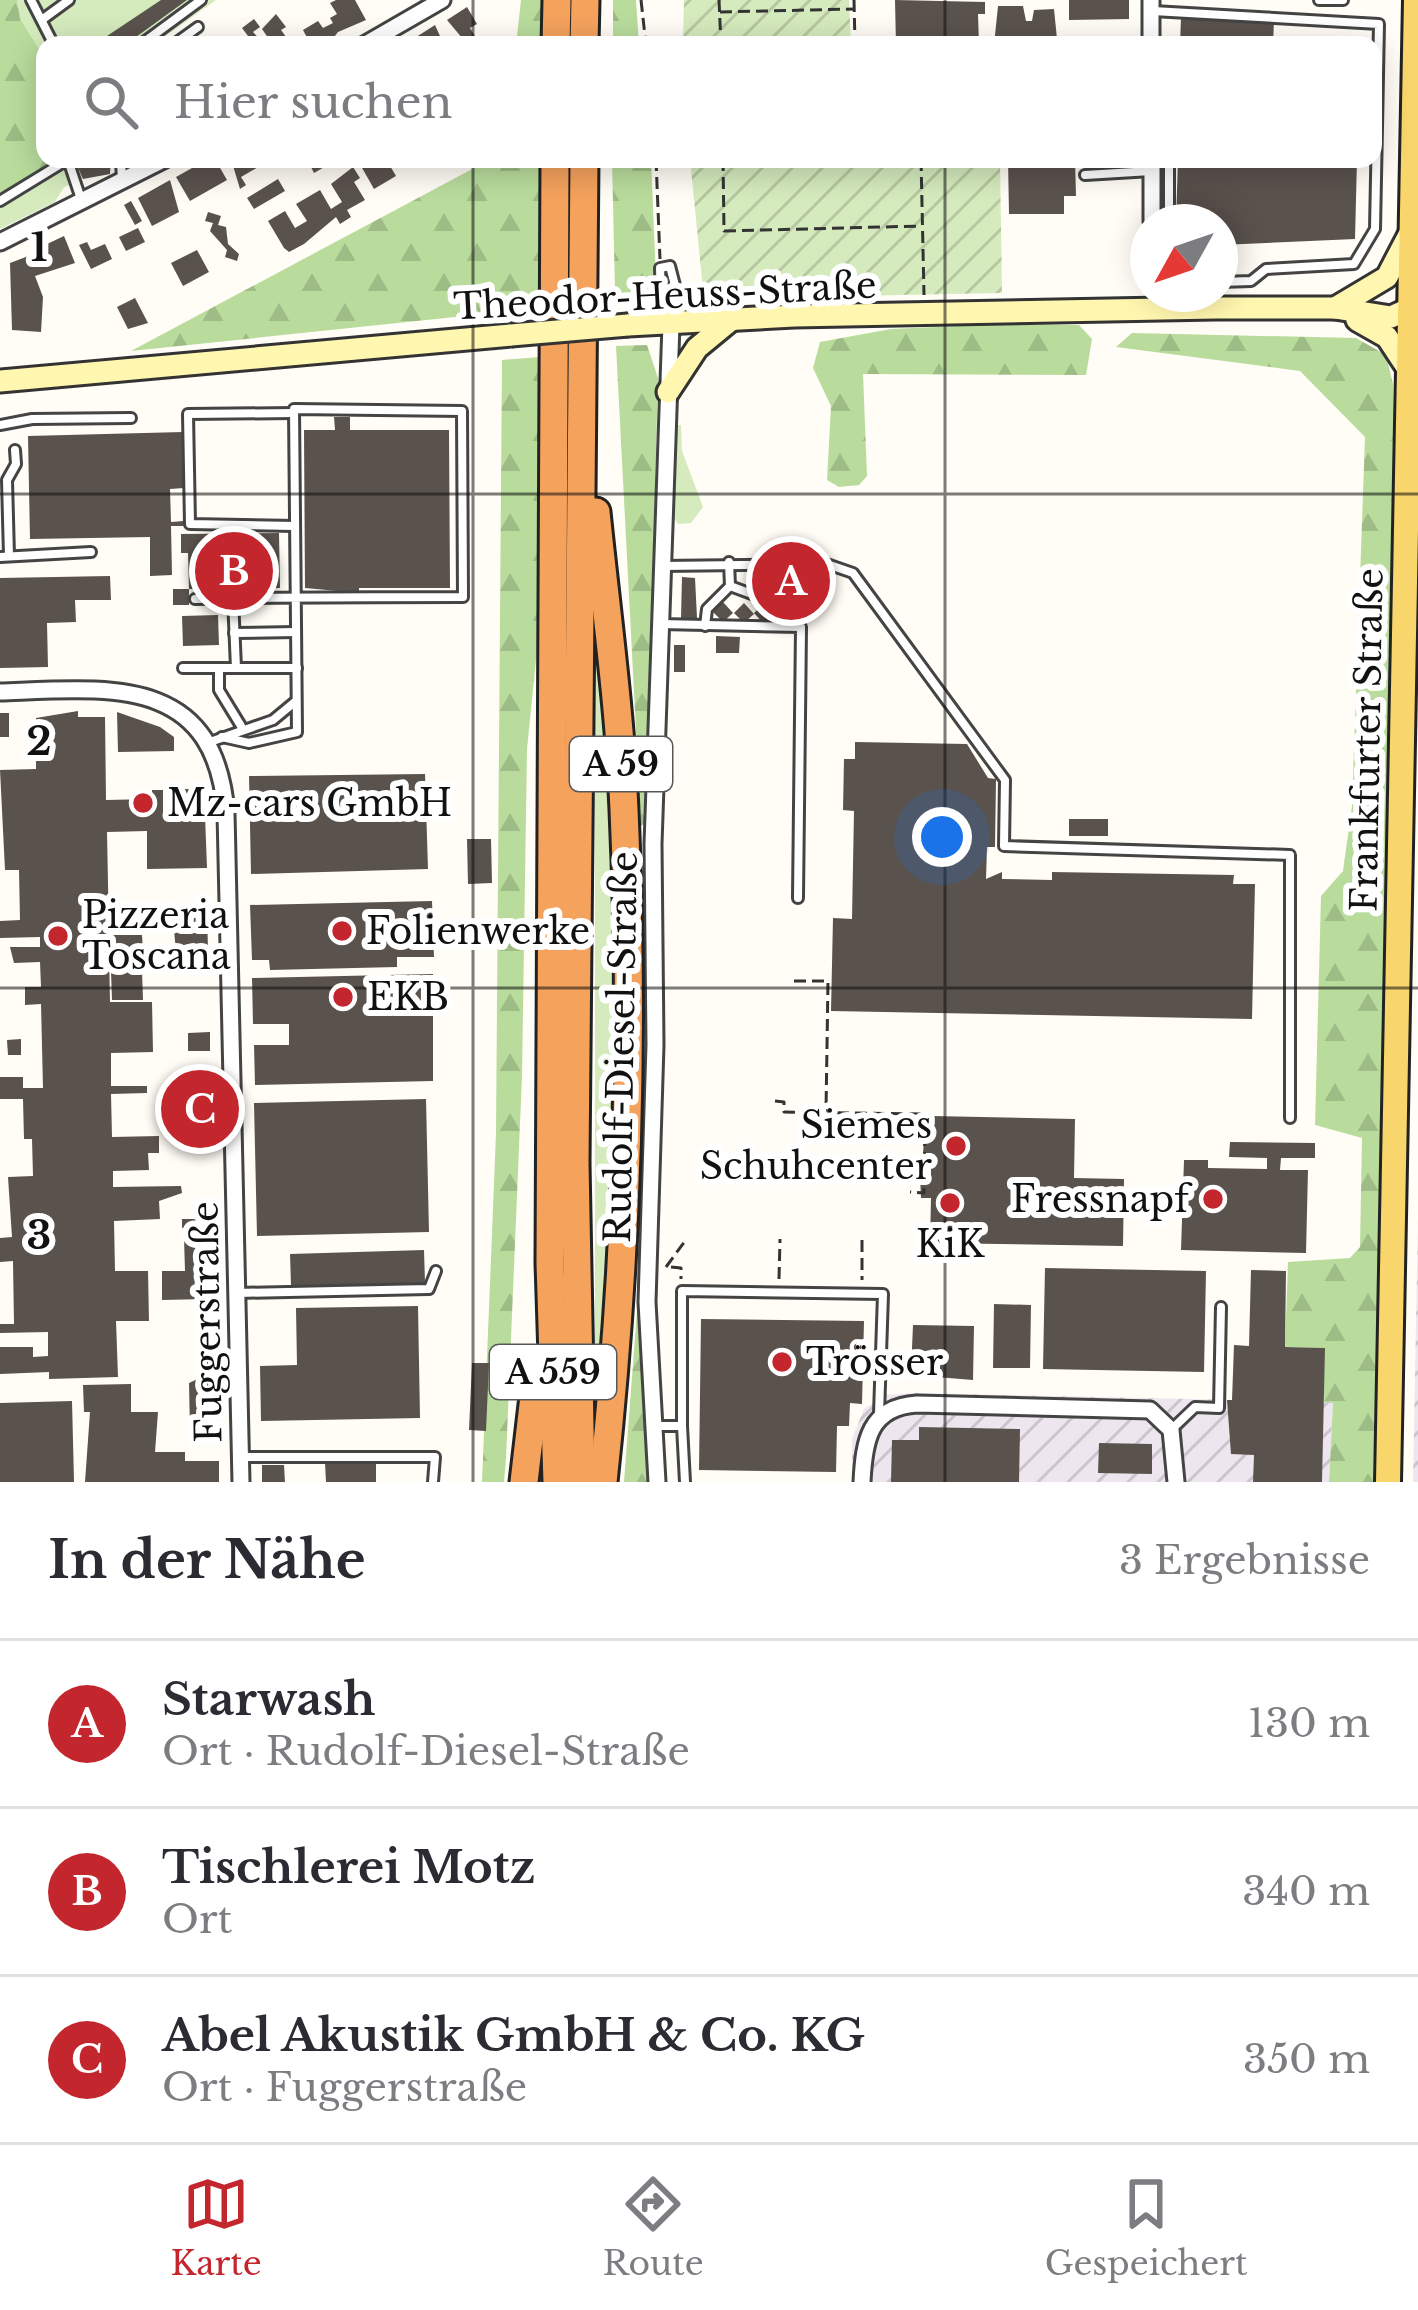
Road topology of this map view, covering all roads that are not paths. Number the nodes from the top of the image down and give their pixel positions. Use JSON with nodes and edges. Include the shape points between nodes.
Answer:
{"nodes":[{"id":1,"x":31,"y":0,"type":"edge"},
{"id":2,"x":69,"y":0,"type":"edge"},
{"id":3,"x":201,"y":0,"type":"edge"},
{"id":4,"x":442,"y":0,"type":"edge"},
{"id":5,"x":556,"y":0,"type":"edge"},
{"id":6,"x":584,"y":0,"type":"edge"},
{"id":7,"x":1319,"y":0,"type":"edge"},
{"id":8,"x":1343,"y":0,"type":"edge"},
{"id":9,"x":1416,"y":0,"type":"edge"},
{"id":10,"x":1151,"y":5,"type":"edge"},
{"id":11,"x":43,"y":19,"type":"junction"},
{"id":12,"x":198,"y":27,"type":"dead end"},
{"id":13,"x":50,"y":36,"type":"edge"},
{"id":14,"x":152,"y":36,"type":"edge"},
{"id":15,"x":186,"y":36,"type":"edge"},
{"id":16,"x":380,"y":36,"type":"edge"},
{"id":17,"x":556,"y":36,"type":"edge"},
{"id":18,"x":584,"y":36,"type":"edge"},
{"id":19,"x":1151,"y":36,"type":"edge"},
{"id":20,"x":1379,"y":36,"type":"edge"},
{"id":21,"x":55,"y":168,"type":"edge"},
{"id":22,"x":71,"y":168,"type":"edge"},
{"id":23,"x":121,"y":168,"type":"edge"},
{"id":24,"x":149,"y":168,"type":"edge"},
{"id":25,"x":555,"y":168,"type":"edge"},
{"id":26,"x":584,"y":168,"type":"edge"},
{"id":27,"x":1132,"y":168,"type":"edge"},
{"id":28,"x":1152,"y":168,"type":"edge"},
{"id":29,"x":1169,"y":168,"type":"edge"},
{"id":30,"x":1376,"y":168,"type":"edge"},
{"id":31,"x":1084,"y":175,"type":"dead end"},
{"id":32,"x":122,"y":183,"type":"junction"},
{"id":33,"x":0,"y":201,"type":"edge"},
{"id":34,"x":82,"y":202,"type":"junction"},
{"id":35,"x":1152,"y":204,"type":"edge"},
{"id":36,"x":1169,"y":204,"type":"edge"},
{"id":37,"x":1415,"y":236,"type":"edge"},
{"id":38,"x":0,"y":242,"type":"edge"},
{"id":39,"x":1238,"y":281,"type":"edge"},
{"id":40,"x":1130,"y":303,"type":"edge"},
{"id":41,"x":1346,"y":304,"type":"junction"},
{"id":42,"x":1238,"y":307,"type":"edge"},
{"id":43,"x":1416,"y":307,"type":"edge"},
{"id":44,"x":730,"y":320,"type":"junction"},
{"id":45,"x":671,"y":324,"type":"junction"},
{"id":46,"x":582,"y":364,"type":"junction"},
{"id":47,"x":1415,"y":369,"type":"edge"},
{"id":48,"x":0,"y":382,"type":"edge"},
{"id":49,"x":668,"y":392,"type":"junction"},
{"id":50,"x":294,"y":413,"type":"junction"},
{"id":51,"x":131,"y":418,"type":"dead end"},
{"id":52,"x":0,"y":425,"type":"edge"},
{"id":53,"x":15,"y":449,"type":"dead end"},
{"id":54,"x":295,"y":526,"type":"junction"},
{"id":55,"x":91,"y":552,"type":"dead end"},
{"id":56,"x":5,"y":556,"type":"edge"},
{"id":57,"x":729,"y":562,"type":"junction"},
{"id":58,"x":661,"y":566,"type":"junction"},
{"id":59,"x":730,"y":586,"type":"junction"},
{"id":60,"x":233,"y":598,"type":"junction"},
{"id":61,"x":296,"y":598,"type":"junction"},
{"id":62,"x":194,"y":599,"type":"dead end"},
{"id":63,"x":801,"y":612,"type":"dead end"},
{"id":64,"x":658,"y":624,"type":"junction"},
{"id":65,"x":705,"y":626,"type":"junction"},
{"id":66,"x":296,"y":632,"type":"junction"},
{"id":67,"x":234,"y":633,"type":"junction"},
{"id":68,"x":182,"y":668,"type":"dead end"},
{"id":69,"x":218,"y":668,"type":"junction"},
{"id":70,"x":236,"y":668,"type":"junction"},
{"id":71,"x":296,"y":668,"type":"junction"},
{"id":72,"x":0,"y":692,"type":"edge"},
{"id":73,"x":297,"y":700,"type":"junction"},
{"id":74,"x":242,"y":727,"type":"junction"},
{"id":75,"x":216,"y":740,"type":"junction"},
{"id":76,"x":798,"y":898,"type":"dead end"},
{"id":77,"x":1290,"y":1118,"type":"dead end"},
{"id":78,"x":550,"y":1263,"type":"junction"},
{"id":79,"x":436,"y":1271,"type":"dead end"},
{"id":80,"x":237,"y":1293,"type":"junction"},
{"id":81,"x":1221,"y":1306,"type":"dead end"},
{"id":82,"x":879,"y":1417,"type":"junction"},
{"id":83,"x":654,"y":1426,"type":"junction"},
{"id":84,"x":682,"y":1426,"type":"junction"},
{"id":85,"x":1171,"y":1430,"type":"junction"},
{"id":86,"x":241,"y":1457,"type":"junction"},
{"id":87,"x":241,"y":1482,"type":"edge"},
{"id":88,"x":433,"y":1482,"type":"edge"},
{"id":89,"x":524,"y":1482,"type":"edge"},
{"id":90,"x":557,"y":1482,"type":"edge"},
{"id":91,"x":581,"y":1482,"type":"edge"},
{"id":92,"x":604,"y":1482,"type":"edge"},
{"id":93,"x":658,"y":1482,"type":"edge"},
{"id":94,"x":686,"y":1482,"type":"edge"},
{"id":95,"x":862,"y":1482,"type":"edge"},
{"id":96,"x":1176,"y":1482,"type":"edge"},
{"id":97,"x":1388,"y":1482,"type":"edge"}],
"edges":[{"from":1,"to":11,"type":"lane"},
{"from":2,"to":11,"type":"lane"},
{"from":3,"to":14,"type":"lane"},
{"from":4,"to":16,"type":"street"},
{"from":5,"to":17,"type":"highway"},
{"from":6,"to":18,"type":"highway"},
{"from":7,"to":8,"type":"lane"},
{"from":9,"to":37,"type":"main road","name":"Frankfurter Straße"},
{"from":10,"to":19,"type":"street"},
{"from":10,"to":20,"type":"lane","via":[[1379,25]]},
{"from":11,"to":13,"type":"lane"},
{"from":12,"to":15,"type":"lane"},
{"from":21,"to":33,"type":"lane"},
{"from":22,"to":34,"type":"lane"},
{"from":23,"to":32,"type":"lane"},
{"from":24,"to":32,"type":"street"},
{"from":25,"to":78,"type":"highway","number":"A 59"},
{"from":26,"to":46,"type":"highway","number":"A 59"},
{"from":27,"to":31,"type":"lane"},
{"from":28,"to":35,"type":"street"},
{"from":29,"to":36,"type":"lane"},
{"from":30,"to":39,"type":"lane","via":[[1375,229],[1354,264],[1266,269]]},
{"from":32,"to":34,"type":"street"},
{"from":34,"to":38,"type":"street"},
{"from":37,"to":41,"type":"main road","via":[[1387,277]]},
{"from":37,"to":43,"type":"main road","name":"Frankfurter Straße"},
{"from":40,"to":44,"type":"main road","name":"Theodor-Heuss-Straße"},
{"from":41,"to":42,"type":"main road","name":"Theodor-Heuss-Straße"},
{"from":41,"to":43,"type":"main road","name":"Theodor-Heuss-Straße","via":[[1391,317]]},
{"from":41,"to":47,"type":"main road"},
{"from":43,"to":47,"type":"main road","name":"Frankfurter Straße"},
{"from":44,"to":45,"type":"main road","name":"Theodor-Heuss-Straße"},
{"from":44,"to":49,"type":"main road","via":[[697,348]]},
{"from":45,"to":45,"type":"lane","via":[[661,298],[660,268],[675,271]]},
{"from":45,"to":48,"type":"main road","name":"Theodor-Heuss-Straße","bridge":true},
{"from":45,"to":49,"type":"street","name":"Rudolf-Diesel-Straße"},
{"from":46,"to":91,"type":"highway","number":"A 559","via":[[575,1163]]},
{"from":46,"to":92,"type":"highway","number":"A 59","via":[[624,808],[627,1028]]},
{"from":47,"to":97,"type":"main road","name":"Frankfurter Straße"},
{"from":49,"to":58,"type":"street","name":"Rudolf-Diesel-Straße"},
{"from":50,"to":54,"type":"lane"},
{"from":50,"to":54,"type":"lane","via":[[188,414],[190,524]]},
{"from":50,"to":61,"type":"lane","via":[[462,411],[464,597]]},
{"from":51,"to":52,"type":"lane"},
{"from":53,"to":56,"type":"lane"},
{"from":54,"to":61,"type":"lane"},
{"from":55,"to":56,"type":"lane"},
{"from":57,"to":58,"type":"lane"},
{"from":57,"to":59,"type":"lane"},
{"from":57,"to":77,"type":"lane","via":[[826,564],[865,583],[1005,780],[1004,846],[1290,855]]},
{"from":58,"to":64,"type":"street","name":"Rudolf-Diesel-Straße"},
{"from":59,"to":63,"type":"lane"},
{"from":59,"to":65,"type":"lane","via":[[706,609]]},
{"from":60,"to":61,"type":"lane"},
{"from":60,"to":62,"type":"lane"},
{"from":60,"to":67,"type":"lane"},
{"from":61,"to":66,"type":"lane"},
{"from":64,"to":65,"type":"lane"},
{"from":64,"to":83,"type":"street","name":"Rudolf-Diesel-Straße","via":[[647,1302]]},
{"from":65,"to":76,"type":"lane","via":[[801,627]]},
{"from":66,"to":67,"type":"lane"},
{"from":66,"to":71,"type":"lane"},
{"from":67,"to":70,"type":"lane"},
{"from":68,"to":69,"type":"lane"},
{"from":69,"to":70,"type":"lane"},
{"from":69,"to":74,"type":"lane","via":[[219,690]]},
{"from":70,"to":71,"type":"lane"},
{"from":71,"to":73,"type":"lane"},
{"from":72,"to":75,"type":"street","via":[[137,694],[182,712]]},
{"from":73,"to":74,"type":"lane","via":[[273,719]]},
{"from":73,"to":75,"type":"lane","via":[[297,732],[285,740]]},
{"from":74,"to":75,"type":"lane"},
{"from":75,"to":80,"type":"street","name":"Fuggerstraße","via":[[226,813]]},
{"from":78,"to":89,"type":"highway","number":"A 59"},
{"from":78,"to":90,"type":"highway","number":"A 559"},
{"from":79,"to":80,"type":"lane","via":[[429,1289]]},
{"from":80,"to":86,"type":"street","name":"Fuggerstraße"},
{"from":81,"to":85,"type":"lane","via":[[1219,1408],[1196,1407]]},
{"from":82,"to":84,"type":"lane","via":[[883,1294],[682,1291]]},
{"from":82,"to":85,"type":"street","via":[[917,1404],[1134,1408],[1150,1410]]},
{"from":82,"to":95,"type":"street","via":[[866,1439]]},
{"from":83,"to":84,"type":"lane"},
{"from":83,"to":93,"type":"street","name":"Rudolf-Diesel-Straße"},
{"from":84,"to":94,"type":"lane"},
{"from":85,"to":96,"type":"street"},
{"from":86,"to":87,"type":"street","name":"Fuggerstraße"},
{"from":86,"to":88,"type":"lane","via":[[435,1457]]}]}
